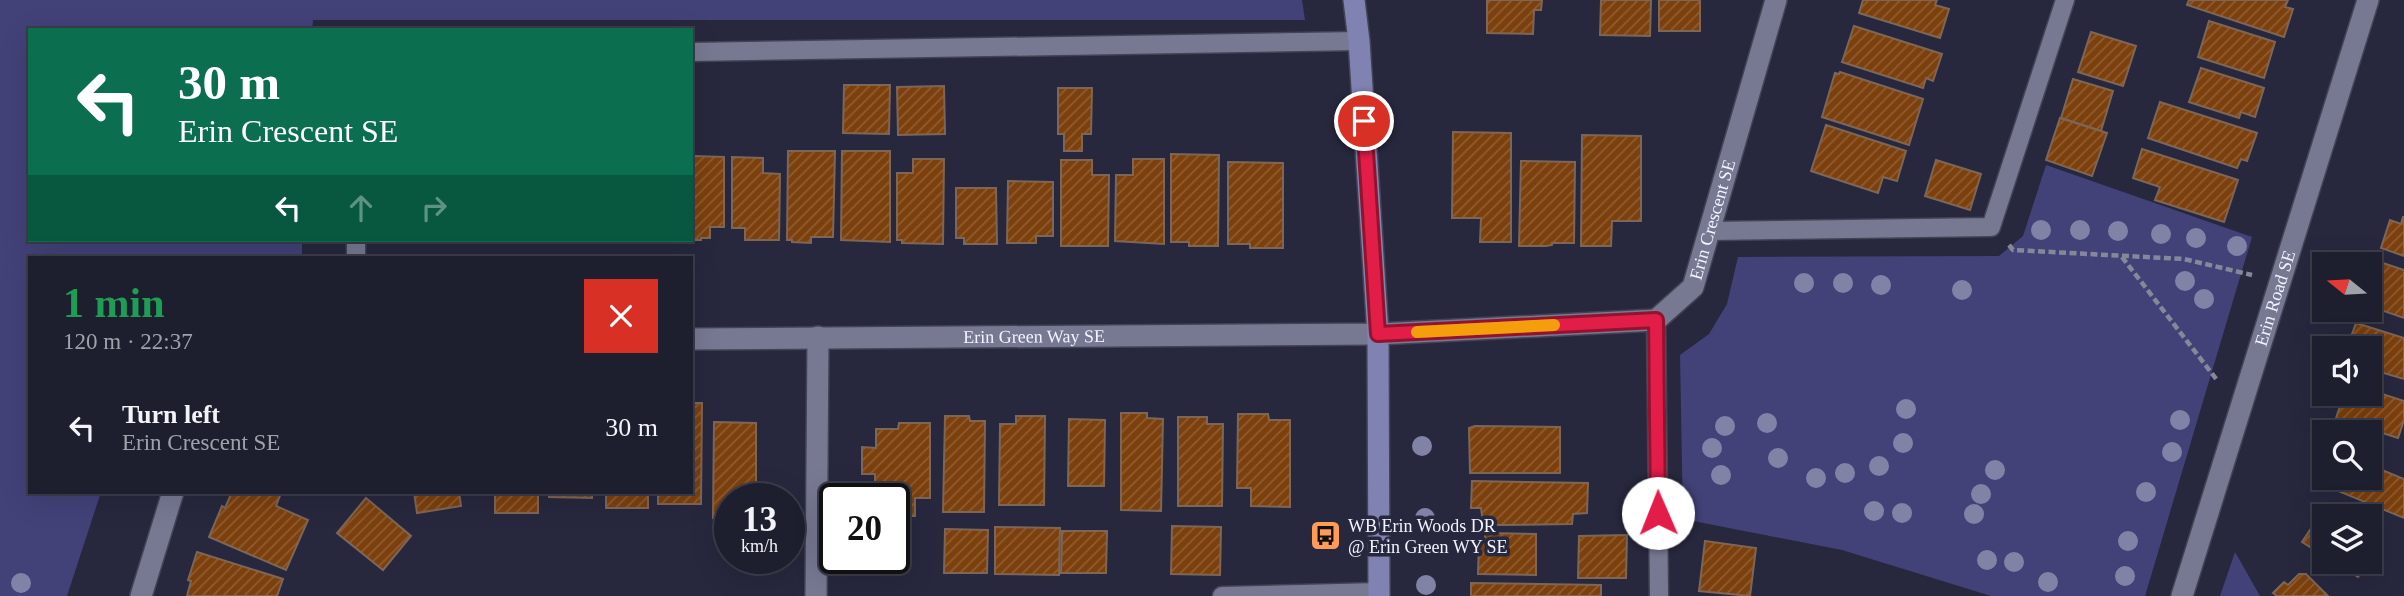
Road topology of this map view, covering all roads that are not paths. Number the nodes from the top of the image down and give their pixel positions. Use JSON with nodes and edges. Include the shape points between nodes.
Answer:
{"nodes":[{"id":1,"x":1353,"y":0,"type":"edge"},
{"id":2,"x":1776,"y":0,"type":"edge"},
{"id":3,"x":2065,"y":0,"type":"edge"},
{"id":4,"x":2368,"y":0,"type":"edge"},
{"id":5,"x":1359,"y":41,"type":"junction"},
{"id":6,"x":693,"y":52,"type":"edge"},
{"id":7,"x":1710,"y":231,"type":"junction"},
{"id":8,"x":1656,"y":320,"type":"junction"},
{"id":9,"x":1378,"y":334,"type":"junction"},
{"id":10,"x":818,"y":337,"type":"junction"},
{"id":11,"x":693,"y":339,"type":"edge"},
{"id":12,"x":172,"y":494,"type":"edge"},
{"id":13,"x":1379,"y":594,"type":"edge"},
{"id":14,"x":141,"y":596,"type":"edge"},
{"id":15,"x":816,"y":596,"type":"edge"},
{"id":16,"x":1222,"y":596,"type":"edge"},
{"id":17,"x":1659,"y":596,"type":"edge"},
{"id":18,"x":2182,"y":596,"type":"edge"}],
"edges":[{"from":1,"to":5,"type":"street"},
{"from":2,"to":7,"type":"street","name":"Erin Crescent SE"},
{"from":3,"to":7,"type":"lane","via":[[1991,227]]},
{"from":4,"to":18,"type":"street","name":"Erin Road SE"},
{"from":5,"to":6,"type":"lane"},
{"from":5,"to":9,"type":"street"},
{"from":7,"to":8,"type":"street","name":"Erin Crescent SE","via":[[1693,287]]},
{"from":8,"to":9,"type":"street"},
{"from":8,"to":17,"type":"lane"},
{"from":9,"to":10,"type":"street","name":"Erin Green Way SE"},
{"from":9,"to":13,"type":"street"},
{"from":10,"to":11,"type":"street","name":"Erin Green Way SE"},
{"from":10,"to":15,"type":"street"},
{"from":12,"to":14,"type":"street"},
{"from":13,"to":16,"type":"lane"}]}
